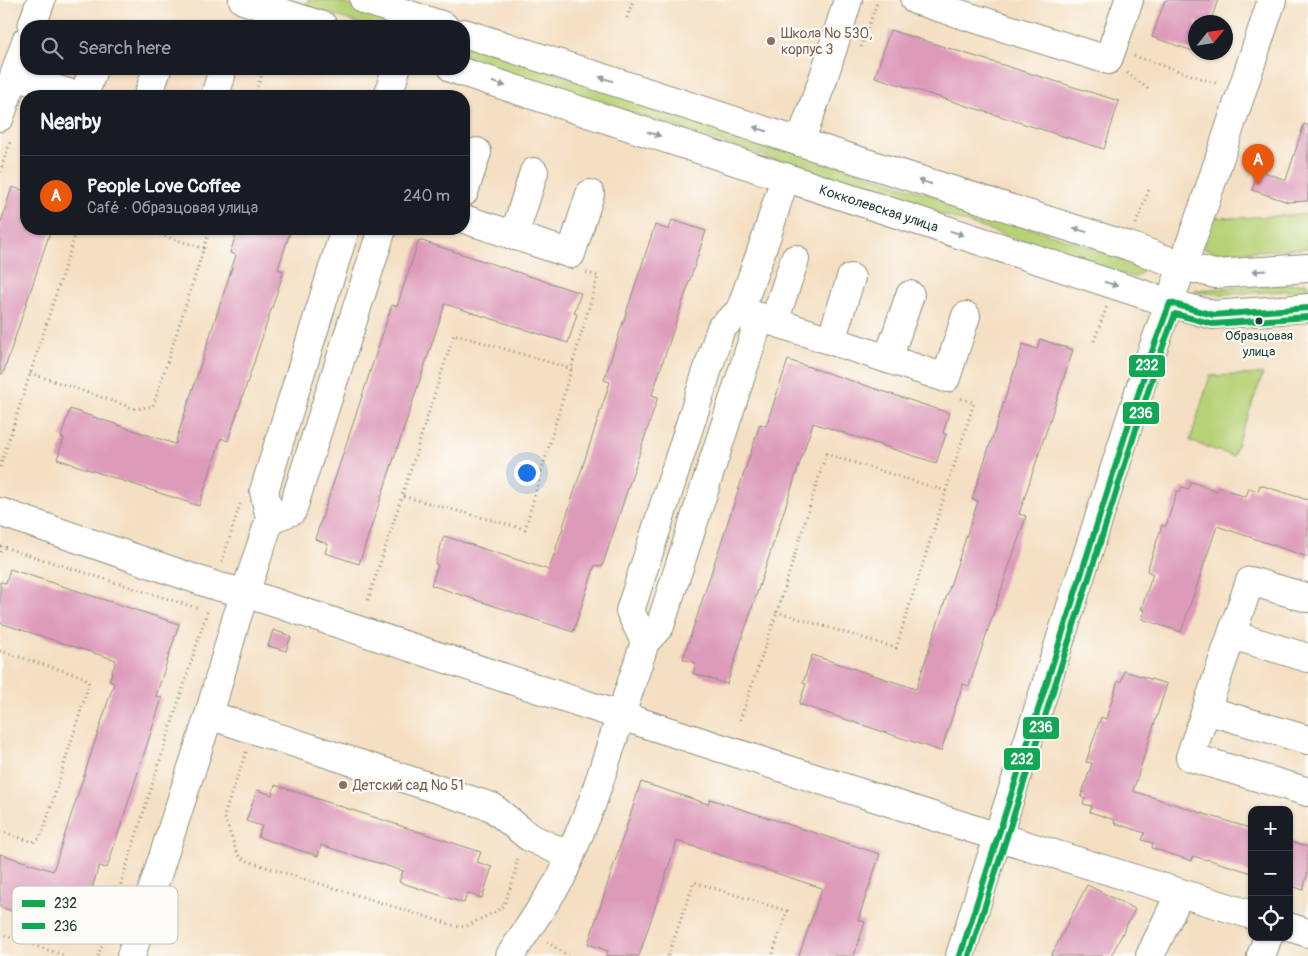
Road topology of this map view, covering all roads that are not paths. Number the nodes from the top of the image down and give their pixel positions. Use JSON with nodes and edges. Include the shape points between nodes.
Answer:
{"nodes":[{"id":1,"x":41,"y":0,"type":"edge"},
{"id":2,"x":243,"y":0,"type":"edge"},
{"id":3,"x":364,"y":0,"type":"edge"},
{"id":4,"x":848,"y":0,"type":"edge"},
{"id":5,"x":915,"y":0,"type":"edge"},
{"id":6,"x":1129,"y":0,"type":"edge"},
{"id":7,"x":1272,"y":0,"type":"edge"},
{"id":8,"x":287,"y":7,"type":"edge"},
{"id":9,"x":986,"y":10,"type":"edge"},
{"id":10,"x":435,"y":16,"type":"edge"},
{"id":11,"x":34,"y":20,"type":"edge"},
{"id":12,"x":312,"y":20,"type":"edge"},
{"id":13,"x":470,"y":35,"type":"edge"},
{"id":14,"x":20,"y":58,"type":"edge"},
{"id":15,"x":91,"y":75,"type":"edge"},
{"id":16,"x":155,"y":75,"type":"edge"},
{"id":17,"x":394,"y":75,"type":"edge"},
{"id":18,"x":470,"y":75,"type":"edge"},
{"id":19,"x":14,"y":76,"type":"junction"},
{"id":20,"x":59,"y":90,"type":"edge"},
{"id":21,"x":86,"y":90,"type":"edge"},
{"id":22,"x":150,"y":90,"type":"edge"},
{"id":23,"x":390,"y":90,"type":"edge"},
{"id":24,"x":0,"y":117,"type":"edge"},
{"id":25,"x":800,"y":142,"type":"junction"},
{"id":26,"x":477,"y":152,"type":"dead end"},
{"id":27,"x":534,"y":172,"type":"dead end"},
{"id":28,"x":470,"y":174,"type":"edge"},
{"id":29,"x":785,"y":177,"type":"junction"},
{"id":30,"x":590,"y":194,"type":"dead end"},
{"id":31,"x":470,"y":221,"type":"edge"},
{"id":32,"x":343,"y":235,"type":"edge"},
{"id":33,"x":380,"y":235,"type":"edge"},
{"id":34,"x":514,"y":236,"type":"junction"},
{"id":35,"x":795,"y":259,"type":"dead end"},
{"id":36,"x":1183,"y":266,"type":"junction"},
{"id":37,"x":1308,"y":268,"type":"edge"},
{"id":38,"x":852,"y":278,"type":"dead end"},
{"id":39,"x":910,"y":296,"type":"dead end"},
{"id":40,"x":1170,"y":303,"type":"junction"},
{"id":41,"x":1308,"y":308,"type":"edge"},
{"id":42,"x":966,"y":316,"type":"dead end"},
{"id":43,"x":758,"y":317,"type":"junction"},
{"id":44,"x":831,"y":340,"type":"junction"},
{"id":45,"x":888,"y":359,"type":"junction"},
{"id":46,"x":0,"y":512,"type":"edge"},
{"id":47,"x":270,"y":519,"type":"junction"},
{"id":48,"x":246,"y":593,"type":"junction"},
{"id":49,"x":1308,"y":598,"type":"edge"},
{"id":50,"x":1232,"y":635,"type":"junction"},
{"id":51,"x":1308,"y":658,"type":"edge"},
{"id":52,"x":1206,"y":710,"type":"junction"},
{"id":53,"x":209,"y":715,"type":"junction"},
{"id":54,"x":621,"y":716,"type":"junction"},
{"id":55,"x":1308,"y":740,"type":"edge"},
{"id":56,"x":1308,"y":792,"type":"edge"},
{"id":57,"x":997,"y":836,"type":"junction"},
{"id":58,"x":570,"y":856,"type":"junction"},
{"id":59,"x":154,"y":886,"type":"edge"},
{"id":60,"x":1180,"y":893,"type":"junction"},
{"id":61,"x":1248,"y":914,"type":"edge"},
{"id":62,"x":1293,"y":928,"type":"edge"},
{"id":63,"x":1308,"y":933,"type":"edge"},
{"id":64,"x":1267,"y":941,"type":"edge"},
{"id":65,"x":135,"y":944,"type":"edge"},
{"id":66,"x":131,"y":956,"type":"edge"},
{"id":67,"x":510,"y":956,"type":"edge"},
{"id":68,"x":960,"y":956,"type":"edge"},
{"id":69,"x":1150,"y":956,"type":"edge"},
{"id":70,"x":1261,"y":956,"type":"edge"}],
"edges":[{"from":1,"to":11,"type":"street"},
{"from":2,"to":8,"type":"street"},
{"from":3,"to":10,"type":"street"},
{"from":4,"to":25,"type":"street"},
{"from":5,"to":9,"type":"street"},
{"from":6,"to":9,"type":"street","via":[[1108,60]]},
{"from":7,"to":36,"type":"street"},
{"from":8,"to":12,"type":"street"},
{"from":25,"to":13,"type":"street","one_way":true},
{"from":14,"to":19,"type":"street"},
{"from":15,"to":21,"type":"street"},
{"from":16,"to":22,"type":"street"},
{"from":17,"to":23,"type":"street"},
{"from":18,"to":29,"type":"street","name":"Кокколевская улица","one_way":true},
{"from":19,"to":20,"type":"street"},
{"from":19,"to":24,"type":"street"},
{"from":36,"to":25,"type":"street","one_way":true},
{"from":26,"to":28,"type":"street"},
{"from":27,"to":34,"type":"street"},
{"from":29,"to":40,"type":"street","name":"Кокколевская улица","one_way":true},
{"from":29,"to":43,"type":"street","via":[[767,235]]},
{"from":30,"to":34,"type":"street","via":[[571,254]]},
{"from":31,"to":34,"type":"street"},
{"from":32,"to":47,"type":"street","via":[[264,491]]},
{"from":33,"to":47,"type":"street","via":[[292,511]]},
{"from":35,"to":43,"type":"street"},
{"from":37,"to":36,"type":"street","one_way":true,"via":[[1215,274]]},
{"from":36,"to":40,"type":"street"},
{"from":38,"to":44,"type":"street"},
{"from":39,"to":45,"type":"street"},
{"from":40,"to":41,"type":"street","name":"Кокколевская улица","via":[[1213,314]]},
{"from":40,"to":57,"type":"street"},
{"from":42,"to":45,"type":"street","via":[[946,378]]},
{"from":43,"to":44,"type":"street"},
{"from":43,"to":54,"type":"street","via":[[721,328],[630,611],[646,642]]},
{"from":44,"to":45,"type":"street"},
{"from":46,"to":48,"type":"street","via":[[212,599]]},
{"from":47,"to":48,"type":"street"},
{"from":48,"to":53,"type":"street"},
{"from":48,"to":54,"type":"street"},
{"from":49,"to":50,"type":"street","via":[[1250,581]]},
{"from":50,"to":51,"type":"street"},
{"from":50,"to":52,"type":"street"},
{"from":52,"to":55,"type":"street"},
{"from":52,"to":56,"type":"street","via":[[1190,757]]},
{"from":53,"to":58,"type":"street","via":[[492,807],[529,837]]},
{"from":53,"to":59,"type":"street"},
{"from":54,"to":57,"type":"street"},
{"from":54,"to":58,"type":"street","via":[[592,803]]},
{"from":57,"to":60,"type":"street"},
{"from":57,"to":68,"type":"street"},
{"from":58,"to":67,"type":"street","via":[[561,878]]},
{"from":60,"to":61,"type":"street"},
{"from":60,"to":69,"type":"street"},
{"from":62,"to":63,"type":"street"},
{"from":64,"to":70,"type":"street"},
{"from":65,"to":66,"type":"street"}]}
